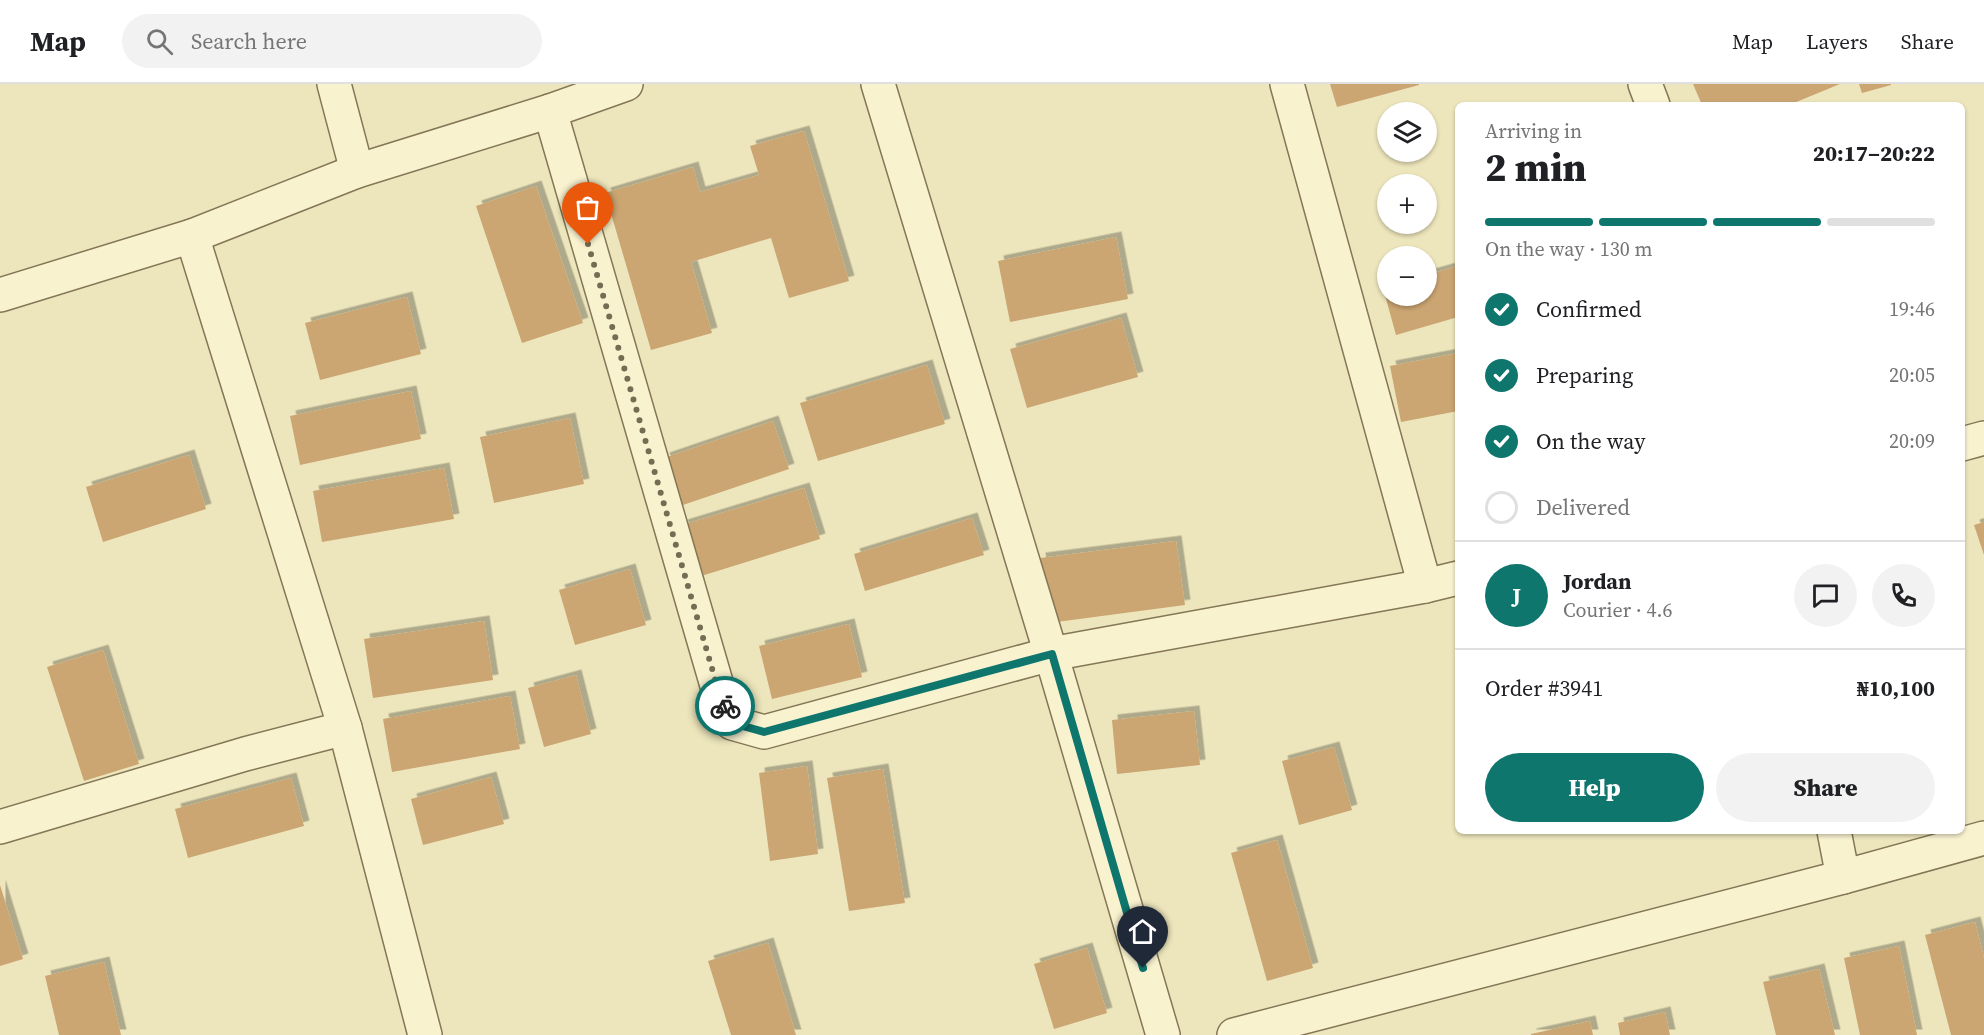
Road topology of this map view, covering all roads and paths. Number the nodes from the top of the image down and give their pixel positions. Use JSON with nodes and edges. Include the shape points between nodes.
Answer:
{"nodes":[{"id":1,"x":334,"y":84,"type":"edge"},
{"id":2,"x":626,"y":84,"type":"edge"},
{"id":3,"x":878,"y":84,"type":"edge"},
{"id":4,"x":1287,"y":84,"type":"edge"},
{"id":5,"x":1645,"y":84,"type":"edge"},
{"id":6,"x":1652,"y":102,"type":"edge"},
{"id":7,"x":550,"y":111,"type":"junction"},
{"id":8,"x":357,"y":171,"type":"junction"},
{"id":9,"x":192,"y":236,"type":"junction"},
{"id":10,"x":0,"y":295,"type":"edge"},
{"id":11,"x":1984,"y":438,"type":"edge"},
{"id":12,"x":1965,"y":443,"type":"edge"},
{"id":13,"x":1455,"y":579,"type":"edge"},
{"id":14,"x":1425,"y":586,"type":"junction"},
{"id":15,"x":1052,"y":654,"type":"junction"},
{"id":16,"x":345,"y":728,"type":"junction"},
{"id":17,"x":0,"y":827,"type":"edge"},
{"id":18,"x":1835,"y":834,"type":"edge"},
{"id":19,"x":1984,"y":838,"type":"edge"},
{"id":20,"x":1843,"y":877,"type":"junction"},
{"id":21,"x":425,"y":1035,"type":"edge"},
{"id":22,"x":1163,"y":1035,"type":"edge"},
{"id":23,"x":1234,"y":1035,"type":"edge"}],
"edges":[{"from":1,"to":8,"type":"street"},
{"from":2,"to":7,"type":"street"},
{"from":3,"to":15,"type":"street"},
{"from":4,"to":14,"type":"street"},
{"from":5,"to":6,"type":"street"},
{"from":7,"to":8,"type":"street"},
{"from":7,"to":15,"type":"street","via":[[718,689],[732,723],[764,732]]},
{"from":8,"to":9,"type":"street"},
{"from":9,"to":10,"type":"street"},
{"from":9,"to":16,"type":"street"},
{"from":11,"to":12,"type":"street"},
{"from":13,"to":14,"type":"street"},
{"from":14,"to":15,"type":"street"},
{"from":15,"to":22,"type":"street"},
{"from":16,"to":17,"type":"street"},
{"from":16,"to":21,"type":"street"},
{"from":18,"to":20,"type":"street"},
{"from":19,"to":20,"type":"street"},
{"from":20,"to":23,"type":"street"}]}
